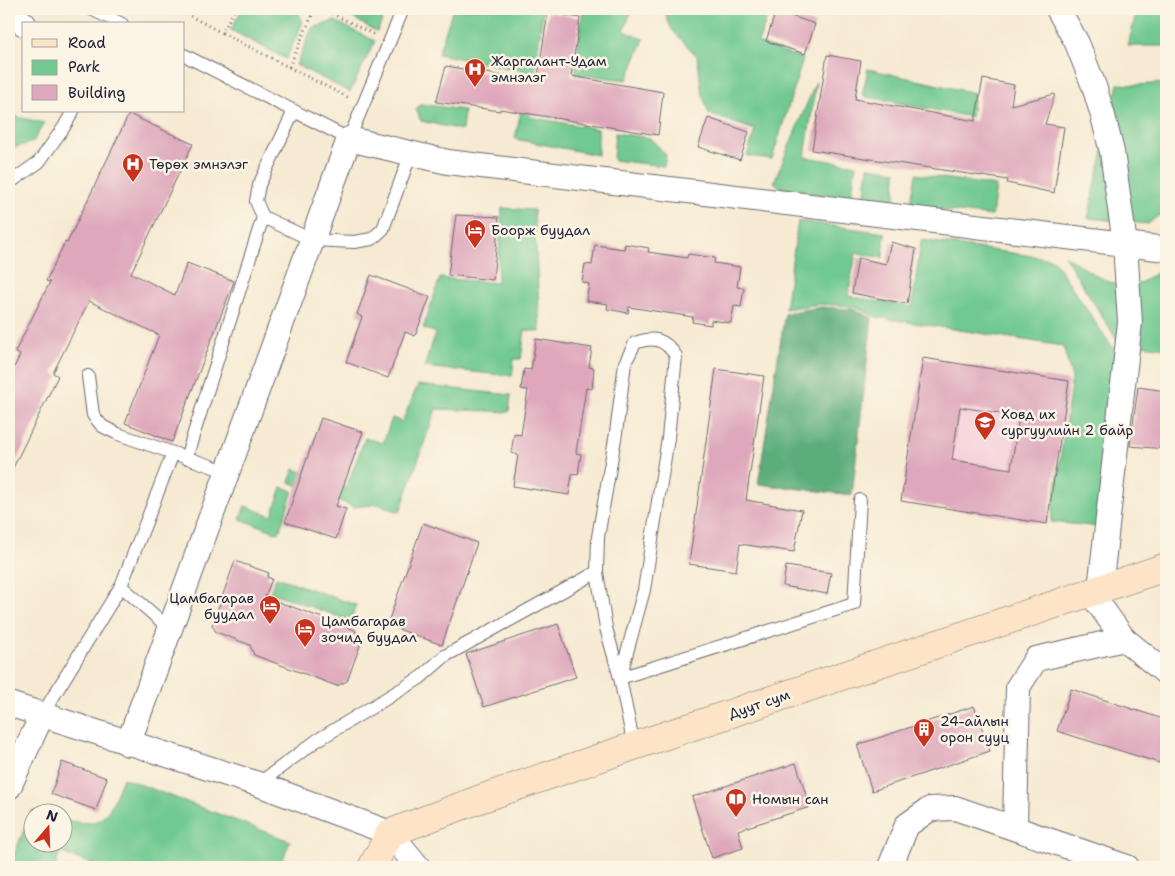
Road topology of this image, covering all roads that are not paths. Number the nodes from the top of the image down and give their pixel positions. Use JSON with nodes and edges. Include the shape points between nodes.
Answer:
{"nodes":[{"id":1,"x":91,"y":9,"type":"edge"},
{"id":2,"x":403,"y":9,"type":"edge"},
{"id":3,"x":1058,"y":9,"type":"edge"},
{"id":4,"x":9,"y":11,"type":"edge"},
{"id":5,"x":22,"y":22,"type":"edge"},
{"id":6,"x":118,"y":22,"type":"edge"},
{"id":7,"x":185,"y":56,"type":"edge"},
{"id":8,"x":294,"y":111,"type":"junction"},
{"id":9,"x":73,"y":112,"type":"edge"},
{"id":10,"x":349,"y":139,"type":"junction"},
{"id":11,"x":411,"y":153,"type":"junction"},
{"id":12,"x":9,"y":183,"type":"edge"},
{"id":13,"x":263,"y":218,"type":"junction"},
{"id":14,"x":312,"y":240,"type":"junction"},
{"id":15,"x":1125,"y":244,"type":"junction"},
{"id":16,"x":1166,"y":249,"type":"edge"},
{"id":17,"x":88,"y":376,"type":"dead end"},
{"id":18,"x":173,"y":453,"type":"junction"},
{"id":19,"x":186,"y":458,"type":"junction"},
{"id":20,"x":228,"y":472,"type":"junction"},
{"id":21,"x":860,"y":500,"type":"dead end"},
{"id":22,"x":1166,"y":567,"type":"edge"},
{"id":23,"x":598,"y":572,"type":"junction"},
{"id":24,"x":121,"y":586,"type":"junction"},
{"id":25,"x":1095,"y":590,"type":"junction"},
{"id":26,"x":170,"y":629,"type":"junction"},
{"id":27,"x":1124,"y":640,"type":"junction"},
{"id":28,"x":1166,"y":673,"type":"edge"},
{"id":29,"x":620,"y":678,"type":"junction"},
{"id":30,"x":9,"y":704,"type":"edge"},
{"id":31,"x":42,"y":715,"type":"junction"},
{"id":32,"x":128,"y":744,"type":"junction"},
{"id":33,"x":634,"y":746,"type":"junction"},
{"id":34,"x":258,"y":784,"type":"junction"},
{"id":35,"x":9,"y":787,"type":"edge"},
{"id":36,"x":1015,"y":828,"type":"junction"},
{"id":37,"x":390,"y":833,"type":"junction"},
{"id":38,"x":372,"y":867,"type":"edge"},
{"id":39,"x":418,"y":867,"type":"edge"},
{"id":40,"x":890,"y":867,"type":"edge"},
{"id":41,"x":1127,"y":867,"type":"edge"}],
"edges":[{"from":1,"to":6,"type":"lane"},
{"from":2,"to":10,"type":"lane"},
{"from":3,"to":15,"type":"street","via":[[1077,43],[1103,116],[1112,152]]},
{"from":4,"to":5,"type":"street"},
{"from":7,"to":8,"type":"lane"},
{"from":8,"to":10,"type":"lane"},
{"from":8,"to":13,"type":"lane","via":[[259,185],[256,201]]},
{"from":9,"to":12,"type":"lane","via":[[39,162]]},
{"from":10,"to":11,"type":"street"},
{"from":10,"to":14,"type":"street"},
{"from":11,"to":14,"type":"lane","via":[[383,229],[372,239],[354,242]]},
{"from":11,"to":15,"type":"street","via":[[448,162]]},
{"from":13,"to":14,"type":"lane"},
{"from":13,"to":19,"type":"lane"},
{"from":14,"to":20,"type":"street"},
{"from":15,"to":16,"type":"street"},
{"from":15,"to":25,"type":"street","via":[[1130,322]]},
{"from":17,"to":18,"type":"lane","via":[[93,415],[102,426]]},
{"from":18,"to":19,"type":"lane"},
{"from":18,"to":24,"type":"lane"},
{"from":19,"to":20,"type":"lane"},
{"from":20,"to":26,"type":"street"},
{"from":21,"to":29,"type":"lane","via":[[854,604]]},
{"from":22,"to":25,"type":"main road","name":"Дуут сум"},
{"from":23,"to":29,"type":"lane","via":[[606,628]]},
{"from":23,"to":29,"type":"lane","via":[[598,537],[625,363],[635,343],[658,340],[670,346],[676,356],[668,438],[644,590]]},
{"from":23,"to":34,"type":"lane","via":[[445,656],[420,678],[316,741]]},
{"from":24,"to":26,"type":"lane"},
{"from":24,"to":31,"type":"lane"},
{"from":25,"to":27,"type":"street"},
{"from":25,"to":33,"type":"main road","name":"Дуут сум"},
{"from":26,"to":32,"type":"street"},
{"from":27,"to":28,"type":"street"},
{"from":27,"to":36,"type":"street","via":[[1036,659],[1018,687]]},
{"from":29,"to":33,"type":"lane"},
{"from":30,"to":31,"type":"street"},
{"from":31,"to":32,"type":"street"},
{"from":31,"to":35,"type":"street"},
{"from":32,"to":34,"type":"street"},
{"from":33,"to":37,"type":"main road","name":"Дуут сум"},
{"from":34,"to":37,"type":"street"},
{"from":36,"to":40,"type":"street","via":[[955,808],[930,809],[907,825]]},
{"from":36,"to":41,"type":"street"},
{"from":37,"to":38,"type":"main road"},
{"from":37,"to":39,"type":"street"}]}
